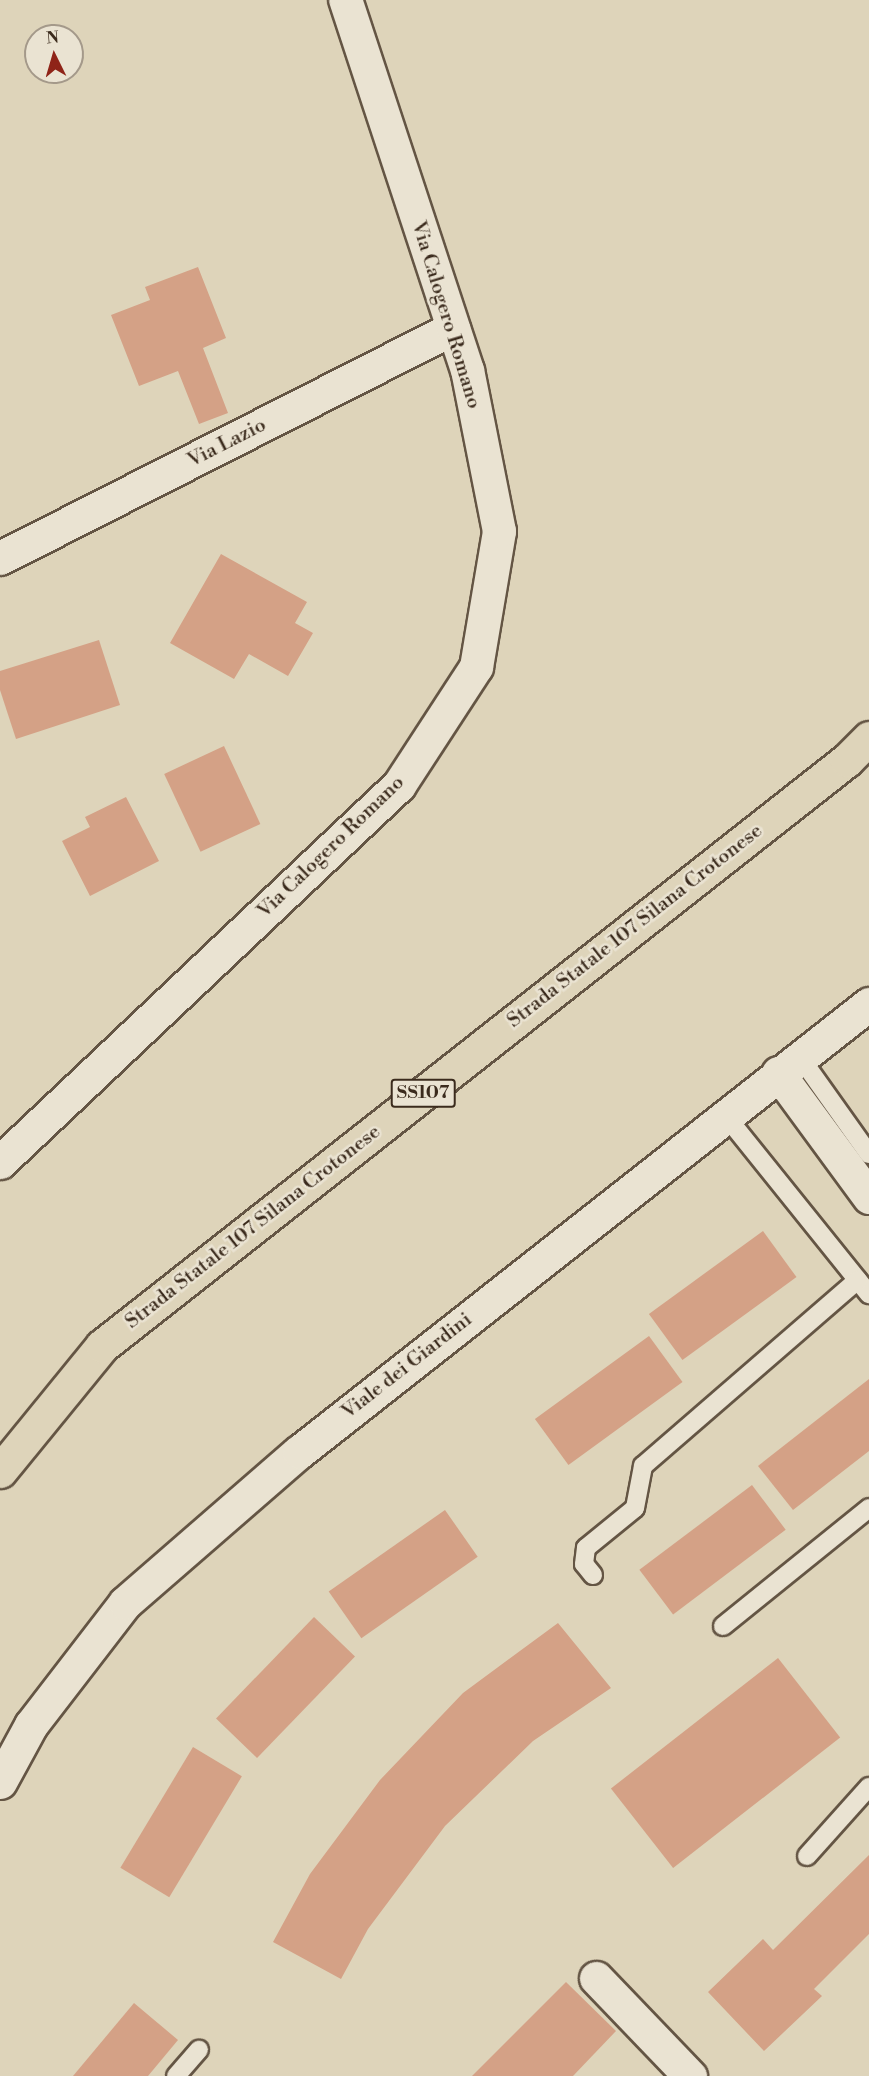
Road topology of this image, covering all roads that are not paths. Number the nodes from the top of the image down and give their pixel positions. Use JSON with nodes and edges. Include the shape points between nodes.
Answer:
{"nodes":[{"id":1,"x":345,"y":0,"type":"edge"},
{"id":2,"x":453,"y":328,"type":"junction"},
{"id":3,"x":0,"y":558,"type":"edge"},
{"id":4,"x":869,"y":738,"type":"edge"},
{"id":5,"x":869,"y":1004,"type":"edge"},
{"id":6,"x":789,"y":1065,"type":"junction"},
{"id":7,"x":725,"y":1115,"type":"junction"},
{"id":8,"x":869,"y":1154,"type":"edge"},
{"id":9,"x":0,"y":1162,"type":"edge"},
{"id":10,"x":869,"y":1197,"type":"edge"},
{"id":11,"x":864,"y":1287,"type":"edge"},
{"id":12,"x":0,"y":1471,"type":"edge"},
{"id":13,"x":869,"y":1508,"type":"edge"},
{"id":14,"x":593,"y":1575,"type":"dead end"},
{"id":15,"x":723,"y":1626,"type":"dead end"},
{"id":16,"x":0,"y":1782,"type":"edge"},
{"id":17,"x":869,"y":1787,"type":"edge"},
{"id":18,"x":807,"y":1856,"type":"dead end"},
{"id":19,"x":596,"y":1978,"type":"dead end"},
{"id":20,"x":199,"y":2050,"type":"dead end"},
{"id":21,"x":176,"y":2076,"type":"edge"},
{"id":22,"x":690,"y":2076,"type":"edge"}],
"edges":[{"from":1,"to":2,"type":"street","name":"Via Calogero Romano"},
{"from":2,"to":3,"type":"street","name":"Via Lazio"},
{"from":2,"to":9,"type":"street","name":"Via Calogero Romano","via":[[467,370],[499,531],[476,667],[399,785]]},
{"from":4,"to":12,"type":"highway","name":"Strada Statale 107 Silana Crotonese","number":"SS107","via":[[847,760],[102,1346]]},
{"from":5,"to":6,"type":"street","name":"Viale dei Giardini"},
{"from":6,"to":7,"type":"street","name":"Viale dei Giardini"},
{"from":6,"to":8,"type":"lane"},
{"from":6,"to":10,"type":"street"},
{"from":7,"to":11,"type":"lane"},
{"from":7,"to":16,"type":"street","name":"Viale dei Giardini","via":[[299,1452],[125,1603],[31,1725]]},
{"from":11,"to":14,"type":"lane","via":[[643,1466],[635,1508],[586,1548],[584,1564]]},
{"from":13,"to":15,"type":"lane"},
{"from":17,"to":18,"type":"lane"},
{"from":19,"to":22,"type":"street"},
{"from":20,"to":21,"type":"lane"}]}
